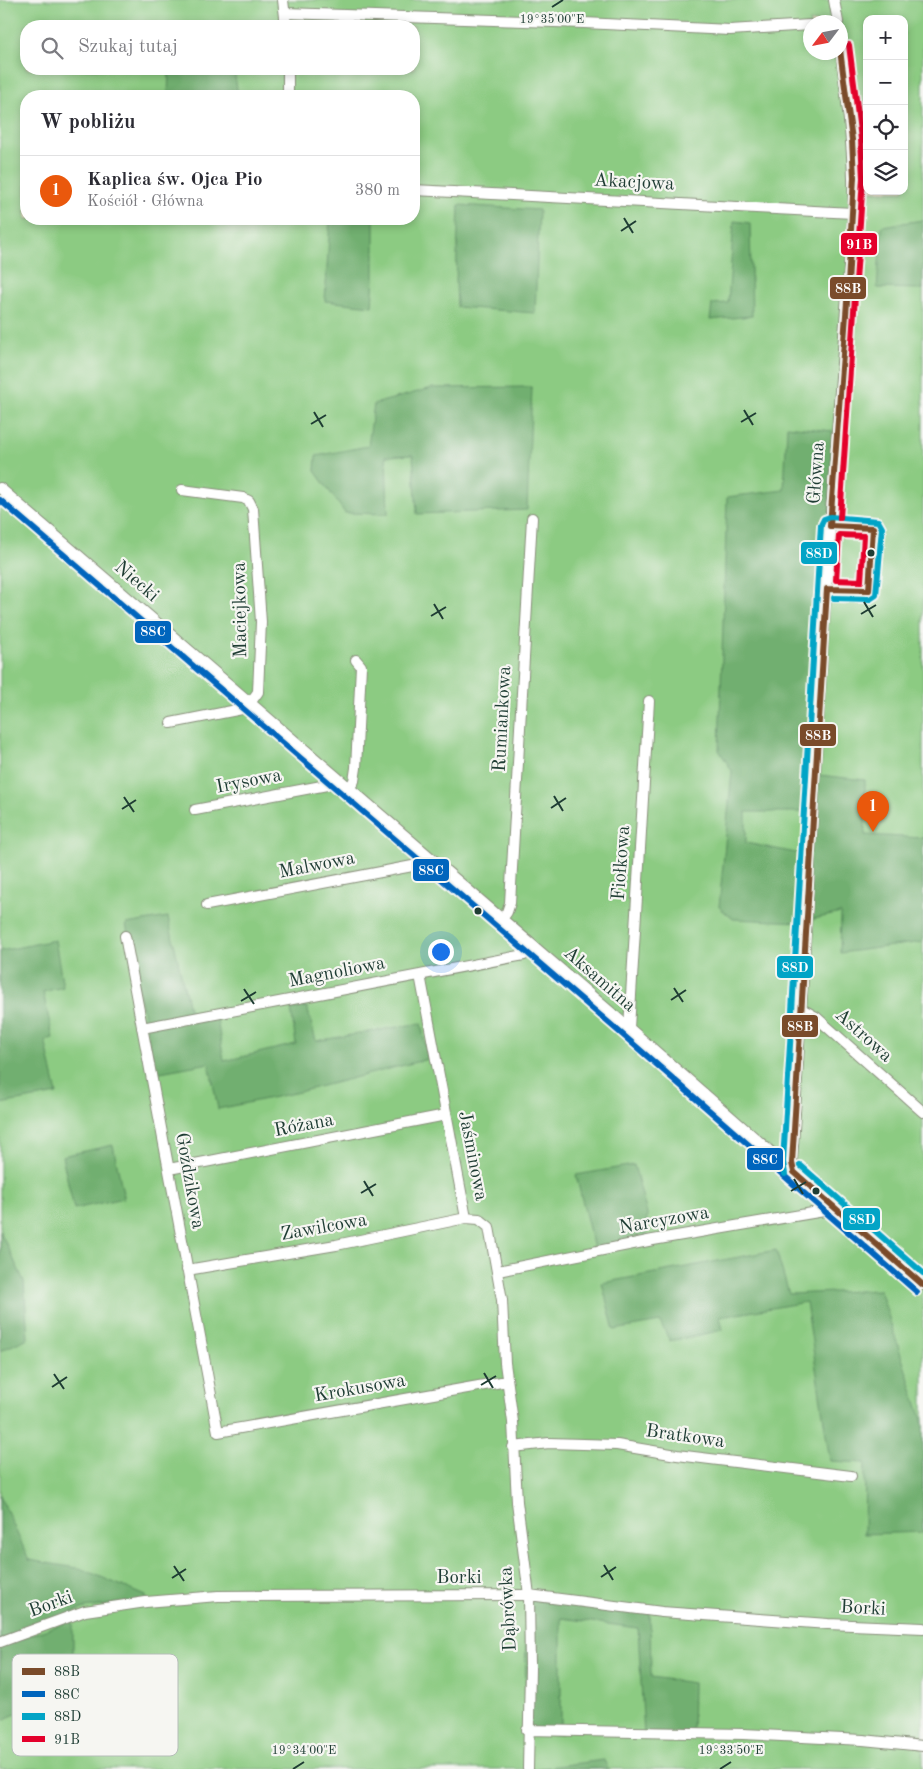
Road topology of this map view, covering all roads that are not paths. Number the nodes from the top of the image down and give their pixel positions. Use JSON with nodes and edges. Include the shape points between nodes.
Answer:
{"nodes":[{"id":1,"x":283,"y":0,"type":"edge"},
{"id":2,"x":834,"y":0,"type":"edge"},
{"id":3,"x":285,"y":13,"type":"junction"},
{"id":4,"x":837,"y":15,"type":"edge"},
{"id":5,"x":286,"y":20,"type":"edge"},
{"id":6,"x":803,"y":25,"type":"edge"},
{"id":7,"x":842,"y":60,"type":"edge"},
{"id":8,"x":288,"y":75,"type":"edge"},
{"id":9,"x":288,"y":90,"type":"edge"},
{"id":10,"x":420,"y":190,"type":"edge"},
{"id":11,"x":853,"y":213,"type":"junction"},
{"id":12,"x":0,"y":488,"type":"edge"},
{"id":13,"x":182,"y":490,"type":"dead end"},
{"id":14,"x":532,"y":518,"type":"dead end"},
{"id":15,"x":356,"y":660,"type":"dead end"},
{"id":16,"x":650,"y":701,"type":"dead end"},
{"id":17,"x":250,"y":703,"type":"junction"},
{"id":18,"x":170,"y":723,"type":"dead end"},
{"id":19,"x":338,"y":779,"type":"junction"},
{"id":20,"x":349,"y":788,"type":"junction"},
{"id":21,"x":195,"y":810,"type":"dead end"},
{"id":22,"x":432,"y":859,"type":"junction"},
{"id":23,"x":207,"y":905,"type":"dead end"},
{"id":24,"x":502,"y":919,"type":"junction"},
{"id":25,"x":125,"y":936,"type":"dead end"},
{"id":26,"x":537,"y":949,"type":"junction"},
{"id":27,"x":420,"y":975,"type":"junction"},
{"id":28,"x":800,"y":1008,"type":"junction"},
{"id":29,"x":142,"y":1028,"type":"junction"},
{"id":30,"x":629,"y":1028,"type":"junction"},
{"id":31,"x":923,"y":1112,"type":"edge"},
{"id":32,"x":446,"y":1115,"type":"junction"},
{"id":33,"x":169,"y":1169,"type":"junction"},
{"id":34,"x":794,"y":1172,"type":"junction"},
{"id":35,"x":836,"y":1209,"type":"junction"},
{"id":36,"x":466,"y":1218,"type":"junction"},
{"id":37,"x":187,"y":1270,"type":"junction"},
{"id":38,"x":498,"y":1271,"type":"junction"},
{"id":39,"x":923,"y":1286,"type":"edge"},
{"id":40,"x":507,"y":1381,"type":"junction"},
{"id":41,"x":218,"y":1432,"type":"joint"},
{"id":42,"x":513,"y":1447,"type":"junction"},
{"id":43,"x":851,"y":1476,"type":"dead end"},
{"id":44,"x":529,"y":1595,"type":"junction"},
{"id":45,"x":923,"y":1628,"type":"edge"},
{"id":46,"x":0,"y":1642,"type":"edge"},
{"id":47,"x":528,"y":1730,"type":"junction"},
{"id":48,"x":923,"y":1746,"type":"edge"},
{"id":49,"x":528,"y":1769,"type":"edge"}],
"edges":[{"from":1,"to":3,"type":"street"},
{"from":2,"to":4,"type":"street"},
{"from":3,"to":5,"type":"street"},
{"from":3,"to":6,"type":"street","via":[[730,30]]},
{"from":7,"to":11,"type":"street","name":"Główna","via":[[852,140]]},
{"from":8,"to":9,"type":"street"},
{"from":10,"to":11,"type":"street","name":"Akacjowa"},
{"from":11,"to":28,"type":"street","name":"Główna"},
{"from":12,"to":17,"type":"street","name":"Niecki"},
{"from":13,"to":17,"type":"street","name":"Maciejkowa","via":[[243,498],[254,509],[262,622],[259,688]]},
{"from":14,"to":24,"type":"street","name":"Rumiankowa","via":[[510,903]]},
{"from":15,"to":20,"type":"street","via":[[361,666],[356,768]]},
{"from":16,"to":30,"type":"street","name":"Fiołkowa"},
{"from":17,"to":18,"type":"street","via":[[237,710]]},
{"from":17,"to":19,"type":"street","name":"Aksamitna"},
{"from":19,"to":20,"type":"street","name":"Aksamitna"},
{"from":19,"to":21,"type":"street","name":"Irysowa","via":[[327,785]]},
{"from":20,"to":22,"type":"street","name":"Aksamitna"},
{"from":22,"to":23,"type":"street","name":"Malwowa","via":[[423,864]]},
{"from":22,"to":24,"type":"street","name":"Aksamitna"},
{"from":24,"to":26,"type":"street","name":"Aksamitna"},
{"from":25,"to":29,"type":"street","name":"Goździkowa"},
{"from":26,"to":27,"type":"street","name":"Magnoliowa","via":[[524,956]]},
{"from":26,"to":30,"type":"street","name":"Aksamitna"},
{"from":27,"to":29,"type":"street","name":"Magnoliowa"},
{"from":27,"to":32,"type":"street","name":"Jaśminowa"},
{"from":28,"to":31,"type":"street","name":"Astrowa","via":[[816,1017]]},
{"from":28,"to":34,"type":"street","name":"Główna"},
{"from":29,"to":33,"type":"street","name":"Goździkowa"},
{"from":30,"to":34,"type":"street","name":"Aksamitna"},
{"from":32,"to":33,"type":"street","name":"Różana"},
{"from":32,"to":36,"type":"street","name":"Jaśminowa"},
{"from":33,"to":37,"type":"street","name":"Goździkowa"},
{"from":34,"to":35,"type":"street","name":"Aksamitna"},
{"from":35,"to":38,"type":"street","name":"Narcyzowa","via":[[653,1240]]},
{"from":35,"to":39,"type":"street","name":"Aksamitna"},
{"from":36,"to":37,"type":"street","name":"Zawilcowa"},
{"from":36,"to":38,"type":"street","name":"Jaśminowa","via":[[479,1219],[489,1227]]},
{"from":37,"to":41,"type":"street","name":"Goździkowa"},
{"from":38,"to":40,"type":"street","name":"Jaśminowa"},
{"from":40,"to":41,"type":"street","name":"Krokusowa"},
{"from":40,"to":42,"type":"street","name":"Jaśminowa"},
{"from":42,"to":43,"type":"street","name":"Bratkowa","via":[[549,1443],[617,1445]]},
{"from":42,"to":44,"type":"street","name":"Dąbrówka"},
{"from":44,"to":45,"type":"street","name":"Borki","via":[[662,1612]]},
{"from":44,"to":46,"type":"street","name":"Borki","via":[[218,1596],[152,1601],[85,1611]]},
{"from":44,"to":47,"type":"street","name":"Dąbrówka"},
{"from":47,"to":48,"type":"street","via":[[743,1734]]},
{"from":47,"to":49,"type":"street","name":"Dąbrówka"}]}
